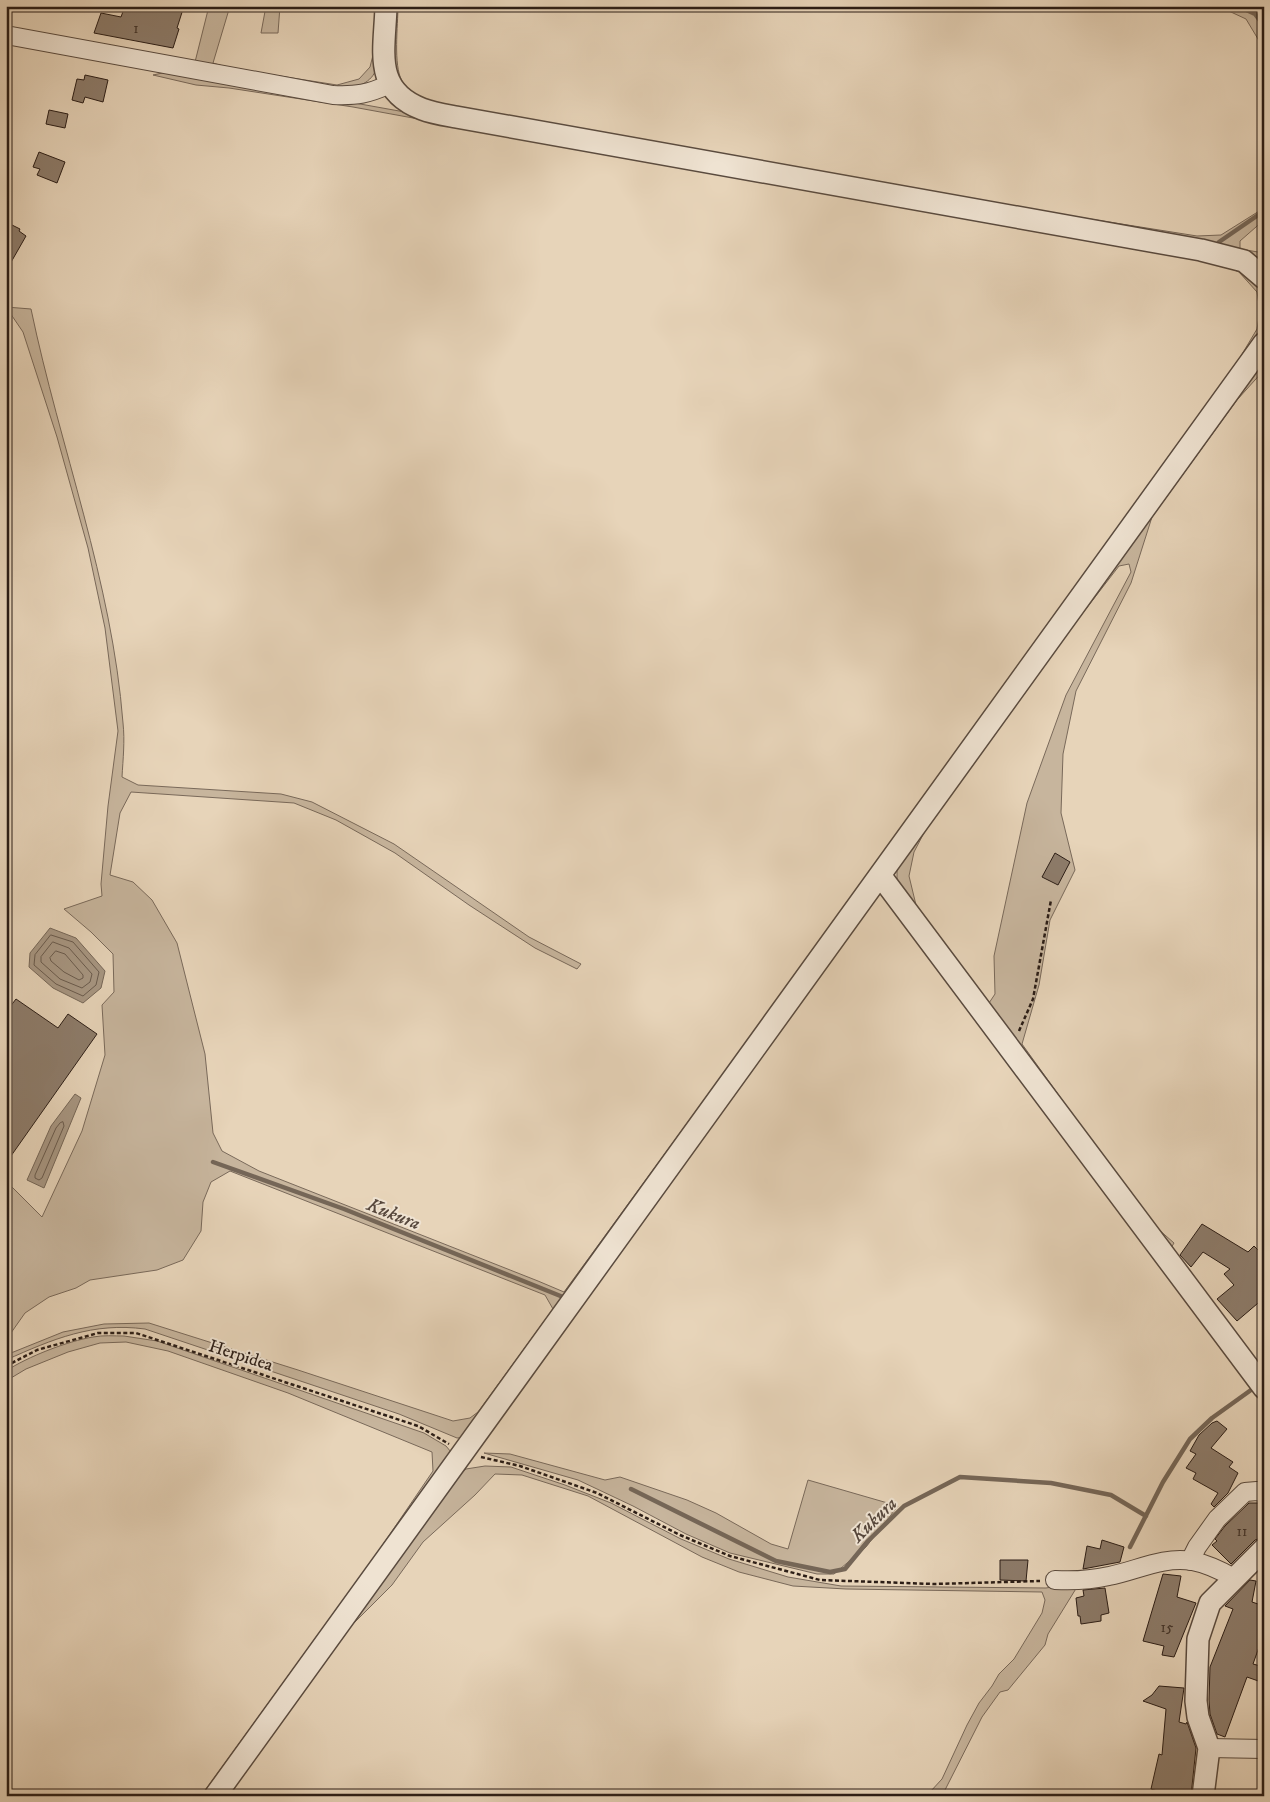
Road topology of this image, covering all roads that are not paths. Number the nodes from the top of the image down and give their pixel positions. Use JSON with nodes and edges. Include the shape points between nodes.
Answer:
{"nodes":[{"id":1,"x":386,"y":6,"type":"edge"},
{"id":2,"x":6,"y":35,"type":"edge"},
{"id":3,"x":390,"y":84,"type":"junction"},
{"id":4,"x":1264,"y":278,"type":"edge"},
{"id":5,"x":1264,"y":343,"type":"edge"},
{"id":6,"x":880,"y":875,"type":"junction"},
{"id":7,"x":1264,"y":1388,"type":"edge"},
{"id":8,"x":1264,"y":1493,"type":"edge"},
{"id":9,"x":1264,"y":1549,"type":"edge"},
{"id":10,"x":1190,"y":1560,"type":"junction"},
{"id":11,"x":1234,"y":1578,"type":"junction"},
{"id":12,"x":1055,"y":1580,"type":"road end"},
{"id":13,"x":1210,"y":1748,"type":"junction"},
{"id":14,"x":1264,"y":1749,"type":"edge"},
{"id":15,"x":215,"y":1796,"type":"edge"},
{"id":16,"x":1203,"y":1796,"type":"edge"}],
"edges":[{"from":1,"to":3,"type":"street","via":[[384,68]]},
{"from":2,"to":3,"type":"street","via":[[333,96],[368,93]]},
{"from":3,"to":4,"type":"street","via":[[398,96],[422,110],[456,118],[1201,250],[1244,261]]},
{"from":5,"to":6,"type":"street"},
{"from":6,"to":7,"type":"street"},
{"from":6,"to":15,"type":"street"},
{"from":8,"to":10,"type":"street","via":[[1245,1492],[1217,1520]]},
{"from":9,"to":11,"type":"street"},
{"from":10,"to":11,"type":"street","via":[[1211,1565]]},
{"from":10,"to":12,"type":"street","via":[[1163,1562],[1080,1581]]},
{"from":11,"to":13,"type":"street","via":[[1210,1603],[1198,1639],[1196,1701],[1198,1717]]},
{"from":13,"to":14,"type":"street"},
{"from":13,"to":16,"type":"street"}]}
